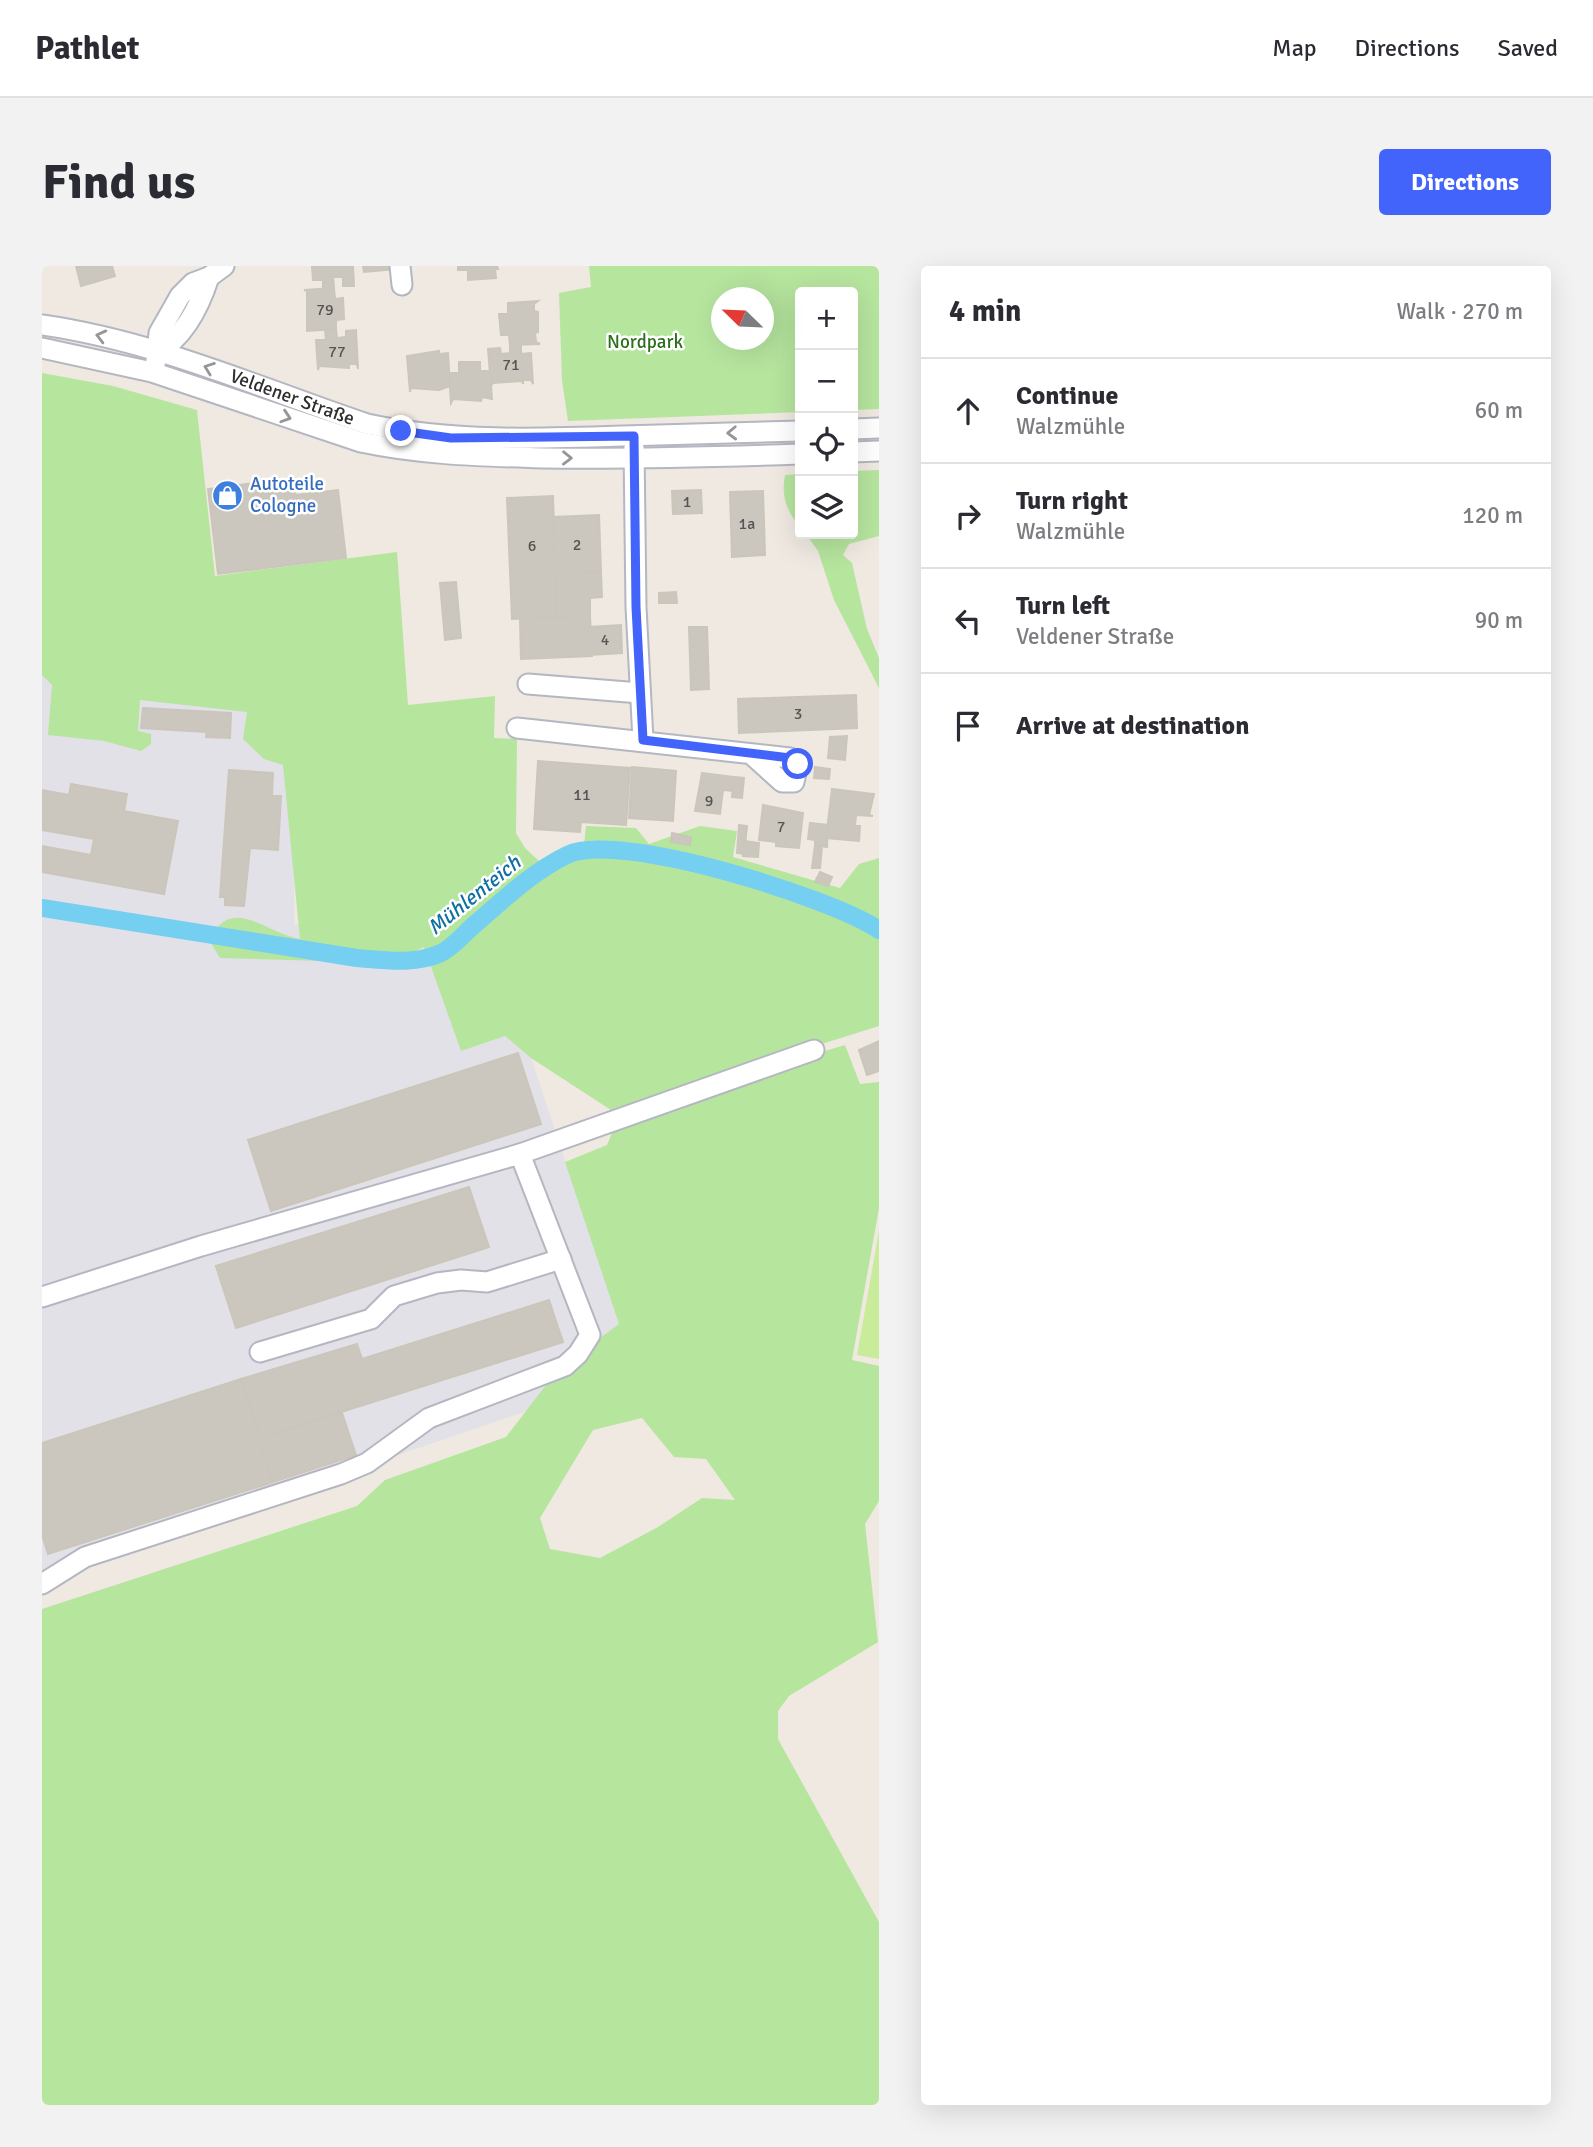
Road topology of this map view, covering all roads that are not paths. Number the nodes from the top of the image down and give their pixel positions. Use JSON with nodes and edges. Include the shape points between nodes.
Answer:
{"nodes":[{"id":1,"x":213,"y":270,"type":"edge"},
{"id":2,"x":42,"y":325,"type":"edge"},
{"id":3,"x":42,"y":348,"type":"edge"},
{"id":4,"x":159,"y":351,"type":"junction"},
{"id":5,"x":152,"y":372,"type":"junction"},
{"id":6,"x":879,"y":428,"type":"edge"},
{"id":7,"x":858,"y":429,"type":"edge"},
{"id":8,"x":795,"y":431,"type":"edge"},
{"id":9,"x":634,"y":436,"type":"junction"},
{"id":10,"x":879,"y":451,"type":"edge"},
{"id":11,"x":858,"y":452,"type":"edge"},
{"id":12,"x":795,"y":454,"type":"edge"},
{"id":13,"x":634,"y":459,"type":"junction"},
{"id":14,"x":528,"y":684,"type":"dead end"},
{"id":15,"x":640,"y":693,"type":"junction"},
{"id":16,"x":517,"y":728,"type":"dead end"},
{"id":17,"x":643,"y":740,"type":"junction"},
{"id":18,"x":751,"y":754,"type":"dead end"},
{"id":19,"x":814,"y":1050,"type":"dead end"},
{"id":20,"x":520,"y":1154,"type":"junction"},
{"id":21,"x":561,"y":1259,"type":"junction"},
{"id":22,"x":42,"y":1297,"type":"edge"},
{"id":23,"x":261,"y":1352,"type":"dead end"},
{"id":24,"x":42,"y":1584,"type":"edge"}],
"edges":[{"from":1,"to":4,"type":"street","via":[[184,330]]},
{"from":4,"to":2,"type":"street","name":"Veldener Straße","one_way":true},
{"from":3,"to":5,"type":"street","name":"Veldener Straße"},
{"from":4,"to":5,"type":"street"},
{"from":9,"to":4,"type":"street","name":"Veldener Straße","one_way":true,"via":[[464,438],[401,431],[367,424]]},
{"from":5,"to":13,"type":"street","name":"Veldener Straße","one_way":true,"via":[[361,442],[396,449],[451,456]]},
{"from":6,"to":7,"type":"street"},
{"from":8,"to":9,"type":"street","name":"Veldener Straße","one_way":true},
{"from":9,"to":13,"type":"street"},
{"from":10,"to":11,"type":"street"},
{"from":12,"to":13,"type":"street","name":"Veldener Straße"},
{"from":13,"to":15,"type":"street"},
{"from":14,"to":15,"type":"street"},
{"from":15,"to":17,"type":"street"},
{"from":16,"to":17,"type":"street"},
{"from":17,"to":18,"type":"street"},
{"from":19,"to":20,"type":"street"},
{"from":20,"to":21,"type":"street"},
{"from":20,"to":22,"type":"street"},
{"from":21,"to":23,"type":"street","via":[[487,1282],[436,1283],[394,1296],[370,1319]]},
{"from":21,"to":24,"type":"street","via":[[590,1335],[565,1366],[429,1418],[367,1463],[341,1474],[85,1557]]}]}
